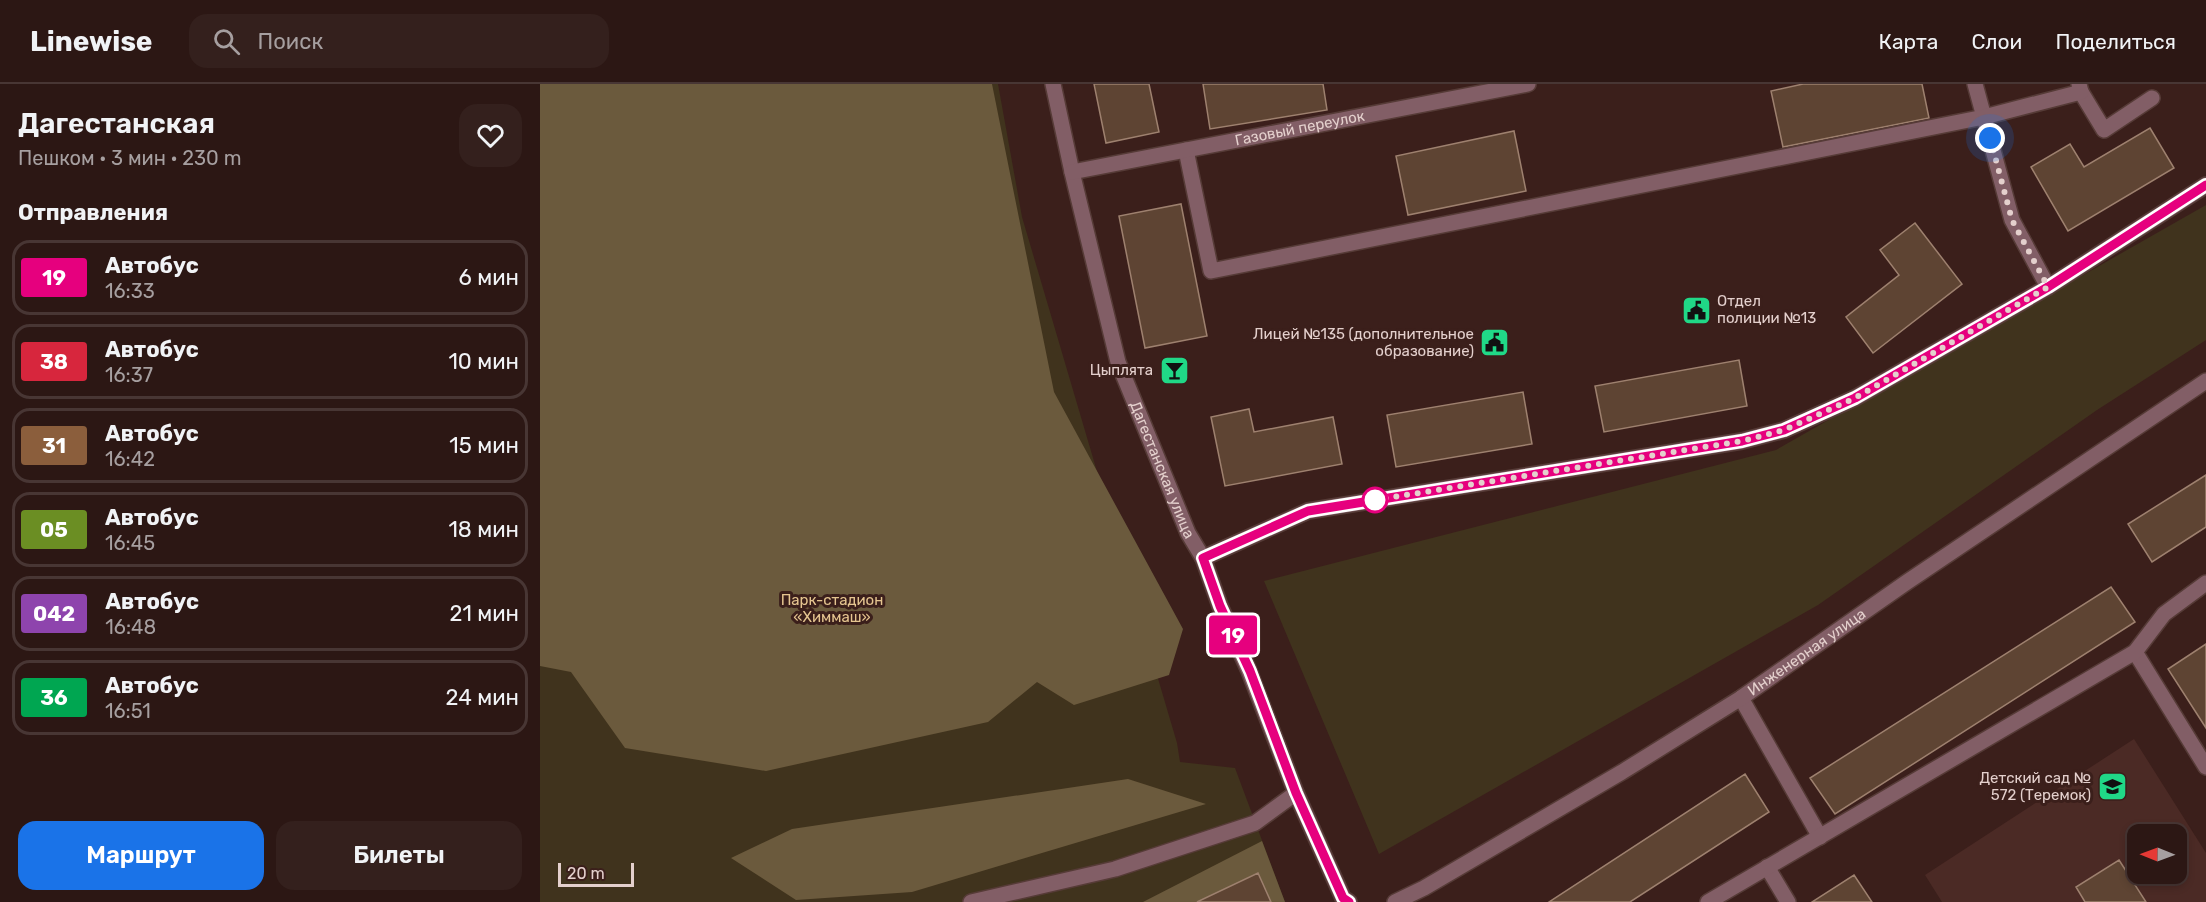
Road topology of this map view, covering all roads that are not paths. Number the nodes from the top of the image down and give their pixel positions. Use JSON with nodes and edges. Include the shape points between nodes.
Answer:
{"nodes":[{"id":1,"x":1053,"y":84,"type":"edge"},
{"id":2,"x":1528,"y":84,"type":"edge"},
{"id":3,"x":1975,"y":84,"type":"edge"},
{"id":4,"x":2080,"y":88,"type":"edge"},
{"id":5,"x":2152,"y":98,"type":"dead end"},
{"id":6,"x":1984,"y":117,"type":"junction"},
{"id":7,"x":1186,"y":150,"type":"junction"},
{"id":8,"x":1072,"y":172,"type":"junction"},
{"id":9,"x":2206,"y":185,"type":"edge"},
{"id":10,"x":2048,"y":287,"type":"junction"},
{"id":11,"x":2206,"y":381,"type":"edge"},
{"id":12,"x":1203,"y":558,"type":"junction"},
{"id":13,"x":2206,"y":583,"type":"edge"},
{"id":14,"x":2135,"y":652,"type":"junction"},
{"id":15,"x":1742,"y":698,"type":"junction"},
{"id":16,"x":2206,"y":767,"type":"edge"},
{"id":17,"x":1296,"y":793,"type":"junction"},
{"id":18,"x":1820,"y":837,"type":"junction"},
{"id":19,"x":1767,"y":867,"type":"junction"},
{"id":20,"x":971,"y":902,"type":"edge"},
{"id":21,"x":1349,"y":902,"type":"edge"},
{"id":22,"x":1395,"y":902,"type":"edge"},
{"id":23,"x":1708,"y":902,"type":"edge"},
{"id":24,"x":1788,"y":902,"type":"edge"}],
"edges":[{"from":1,"to":8,"type":"street","name":"Дагестанская улица"},
{"from":2,"to":7,"type":"street","name":"Газовый переулок"},
{"from":3,"to":6,"type":"street"},
{"from":4,"to":5,"type":"street","via":[[2104,130]]},
{"from":4,"to":6,"type":"street"},
{"from":6,"to":7,"type":"street","via":[[1211,271]]},
{"from":6,"to":10,"type":"street","via":[[2012,220]]},
{"from":7,"to":8,"type":"street","name":"Газовый переулок"},
{"from":8,"to":12,"type":"street","name":"Дагестанская улица","via":[[1118,362],[1184,522]]},
{"from":9,"to":10,"type":"street"},
{"from":10,"to":12,"type":"street","via":[[1855,398],[1784,430],[1742,441],[1308,511]]},
{"from":11,"to":15,"type":"street","name":"Инженерная улица"},
{"from":12,"to":17,"type":"street","name":"Дагестанская улица"},
{"from":13,"to":14,"type":"street","via":[[2164,614]]},
{"from":14,"to":16,"type":"street"},
{"from":14,"to":18,"type":"street"},
{"from":15,"to":18,"type":"street"},
{"from":15,"to":22,"type":"street","name":"Инженерная улица"},
{"from":17,"to":20,"type":"street","via":[[1255,823],[1115,869]]},
{"from":17,"to":21,"type":"street","name":"Дагестанская улица","via":[[1343,898]]},
{"from":18,"to":19,"type":"street"},
{"from":19,"to":23,"type":"street"},
{"from":19,"to":24,"type":"street"}]}
